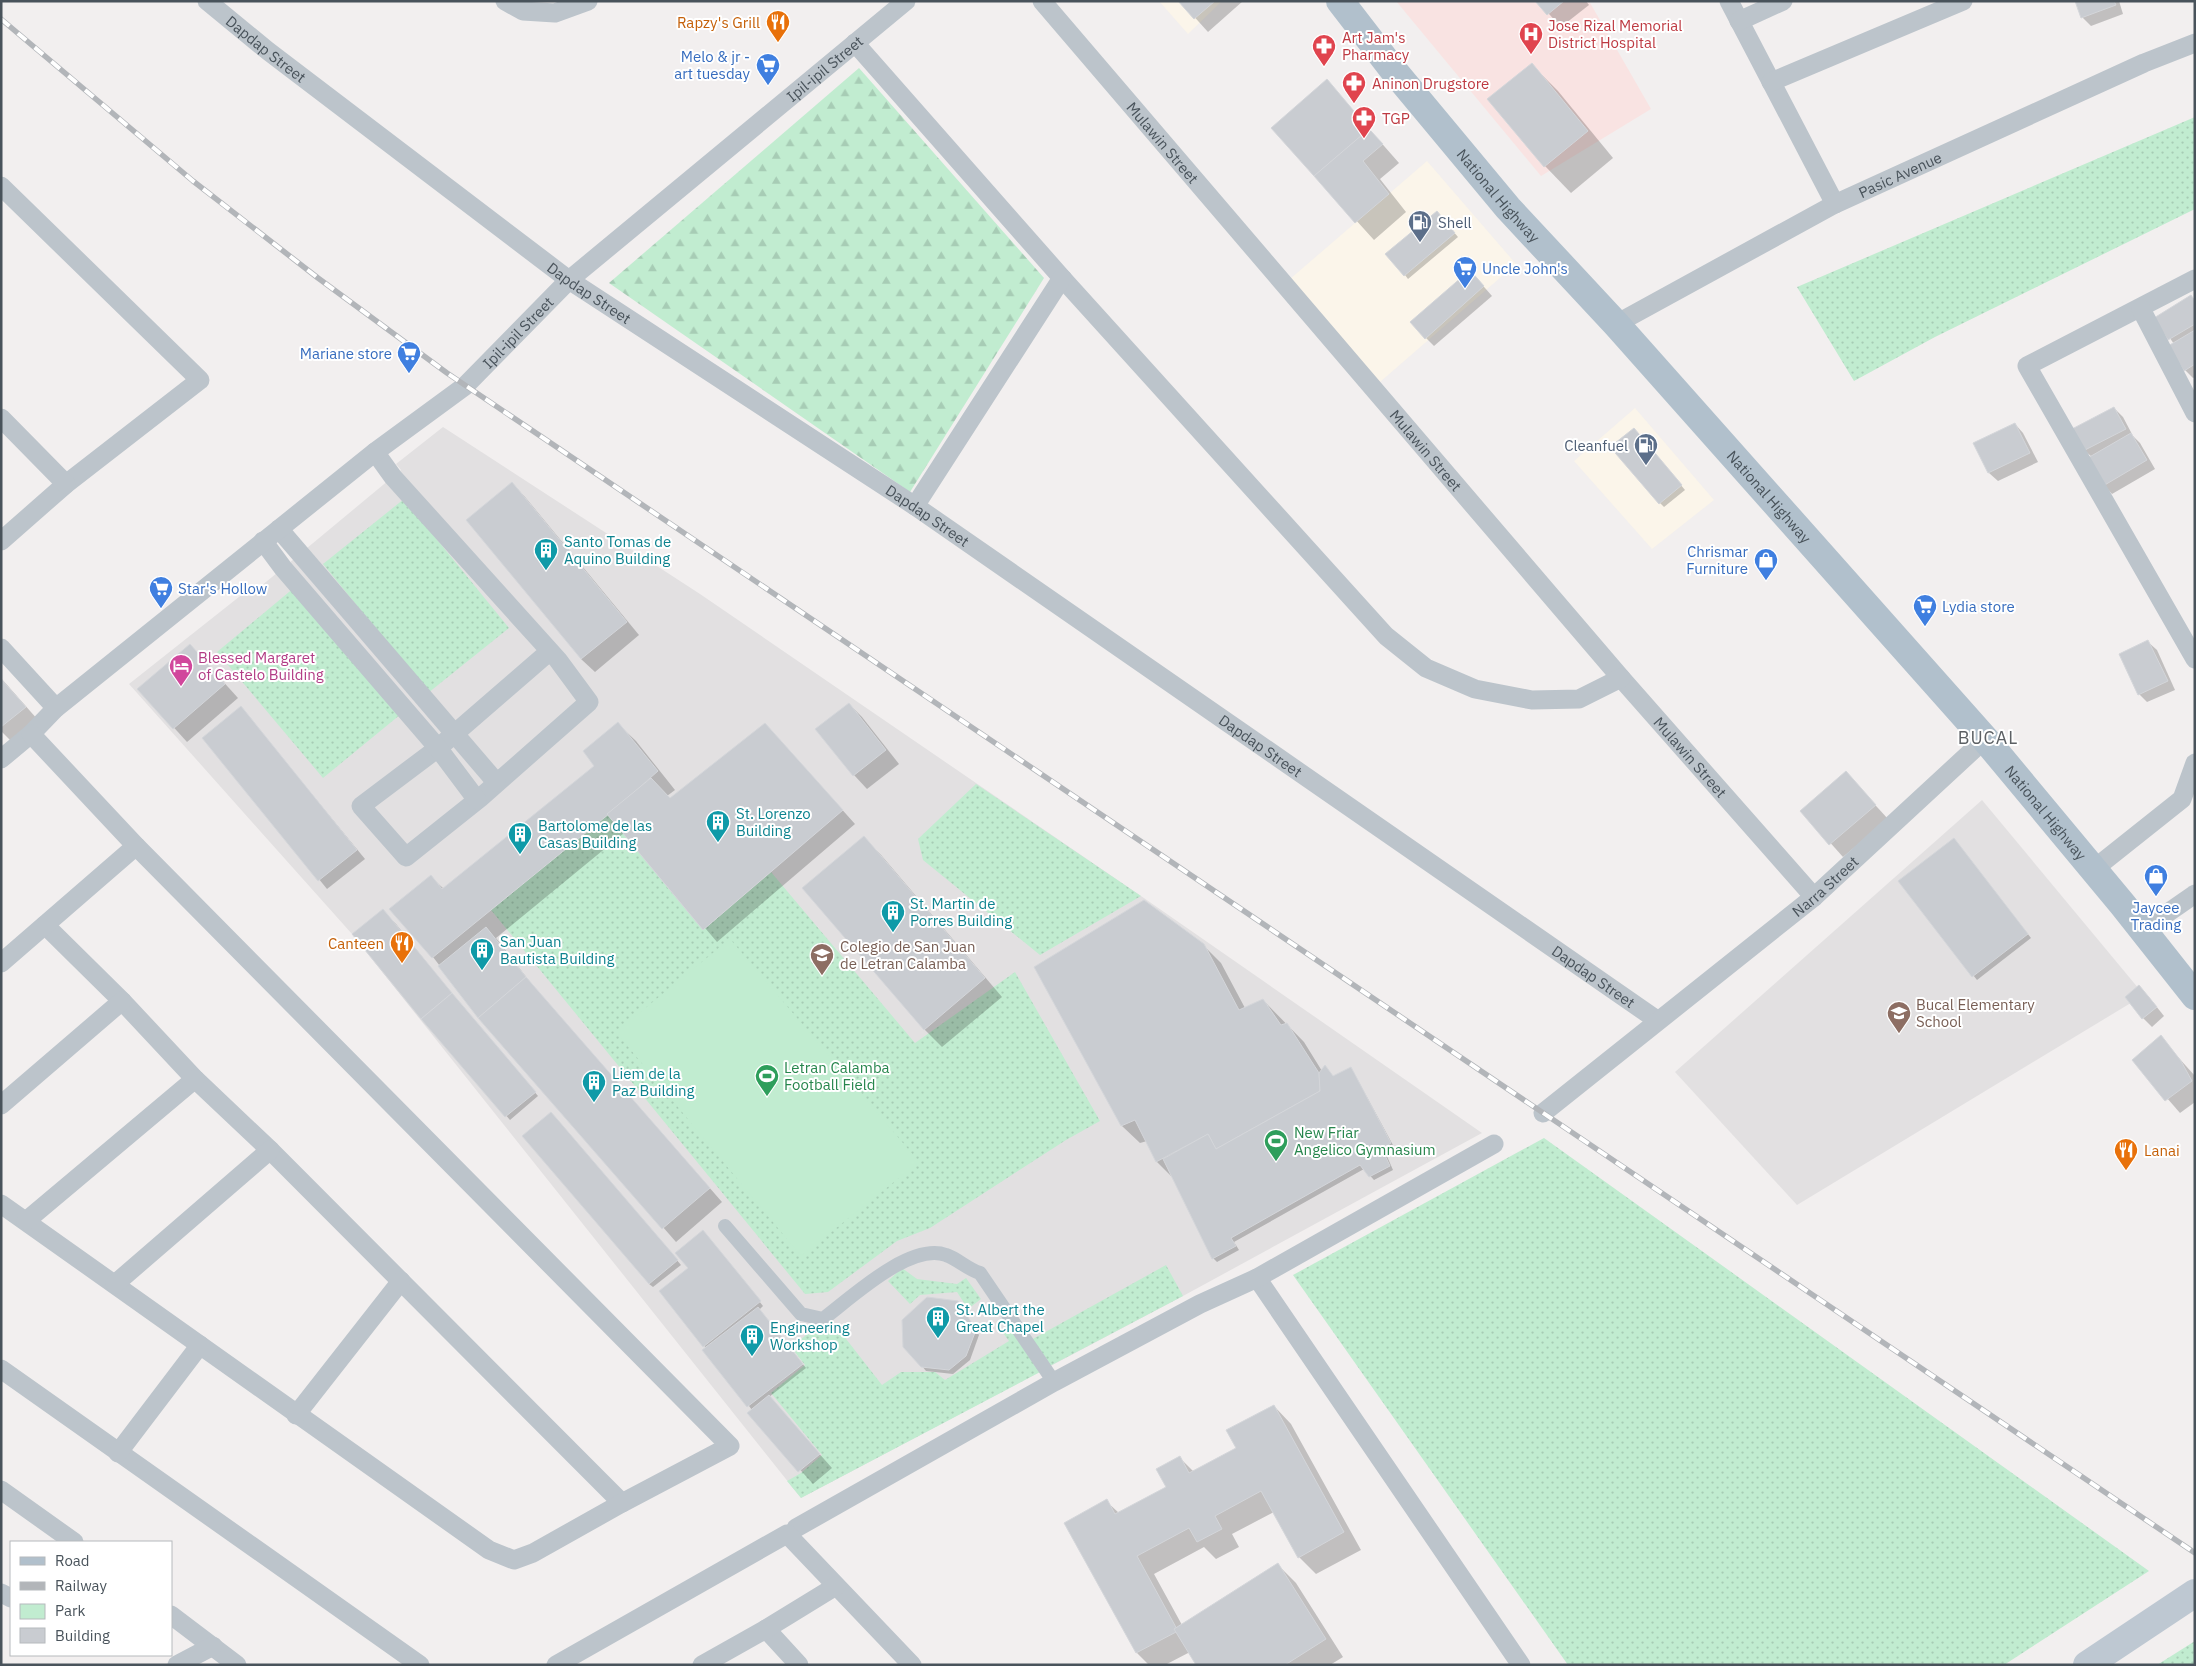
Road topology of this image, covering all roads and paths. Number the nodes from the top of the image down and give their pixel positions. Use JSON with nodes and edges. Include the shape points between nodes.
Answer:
{"nodes":[{"id":1,"x":207,"y":1,"type":"edge"},
{"id":2,"x":505,"y":1,"type":"edge"},
{"id":3,"x":588,"y":1,"type":"edge"},
{"id":4,"x":906,"y":1,"type":"edge"},
{"id":5,"x":1042,"y":1,"type":"edge"},
{"id":6,"x":1340,"y":1,"type":"edge"},
{"id":7,"x":1729,"y":1,"type":"edge"},
{"id":8,"x":1783,"y":1,"type":"edge"},
{"id":9,"x":1963,"y":1,"type":"edge"},
{"id":10,"x":1739,"y":20,"type":"junction"},
{"id":11,"x":855,"y":43,"type":"junction"},
{"id":12,"x":2195,"y":44,"type":"edge"},
{"id":13,"x":1771,"y":82,"type":"junction"},
{"id":14,"x":1,"y":186,"type":"edge"},
{"id":15,"x":1834,"y":204,"type":"junction"},
{"id":16,"x":1062,"y":278,"type":"junction"},
{"id":17,"x":2195,"y":279,"type":"edge"},
{"id":18,"x":569,"y":280,"type":"junction"},
{"id":19,"x":2141,"y":308,"type":"junction"},
{"id":20,"x":1616,"y":324,"type":"junction"},
{"id":21,"x":2195,"y":413,"type":"edge"},
{"id":22,"x":1,"y":418,"type":"edge"},
{"id":23,"x":375,"y":452,"type":"junction"},
{"id":24,"x":66,"y":484,"type":"junction"},
{"id":25,"x":915,"y":506,"type":"junction"},
{"id":26,"x":279,"y":529,"type":"junction"},
{"id":27,"x":263,"y":541,"type":"junction"},
{"id":28,"x":1,"y":542,"type":"edge"},
{"id":29,"x":1,"y":648,"type":"edge"},
{"id":30,"x":550,"y":651,"type":"junction"},
{"id":31,"x":2195,"y":659,"type":"edge"},
{"id":32,"x":1621,"y":678,"type":"junction"},
{"id":33,"x":56,"y":708,"type":"junction"},
{"id":34,"x":31,"y":734,"type":"junction"},
{"id":35,"x":453,"y":734,"type":"junction"},
{"id":36,"x":1985,"y":739,"type":"junction"},
{"id":37,"x":438,"y":748,"type":"junction"},
{"id":38,"x":1,"y":759,"type":"edge"},
{"id":39,"x":2195,"y":762,"type":"edge"},
{"id":40,"x":496,"y":782,"type":"junction"},
{"id":41,"x":477,"y":800,"type":"junction"},
{"id":42,"x":136,"y":846,"type":"junction"},
{"id":43,"x":2094,"y":869,"type":"junction"},
{"id":44,"x":2195,"y":894,"type":"edge"},
{"id":45,"x":1814,"y":896,"type":"junction"},
{"id":46,"x":45,"y":925,"type":"junction"},
{"id":47,"x":2143,"y":930,"type":"junction"},
{"id":48,"x":1,"y":963,"type":"edge"},
{"id":49,"x":2195,"y":996,"type":"edge"},
{"id":50,"x":122,"y":1002,"type":"junction"},
{"id":51,"x":1657,"y":1020,"type":"junction"},
{"id":52,"x":195,"y":1079,"type":"junction"},
{"id":53,"x":1,"y":1105,"type":"edge"},
{"id":54,"x":1543,"y":1113,"type":"dead end"},
{"id":55,"x":1494,"y":1144,"type":"dead end"},
{"id":56,"x":270,"y":1150,"type":"junction"},
{"id":57,"x":1,"y":1204,"type":"edge"},
{"id":58,"x":26,"y":1221,"type":"junction"},
{"id":59,"x":725,"y":1226,"type":"dead end"},
{"id":60,"x":1257,"y":1278,"type":"junction"},
{"id":61,"x":401,"y":1281,"type":"junction"},
{"id":62,"x":115,"y":1284,"type":"junction"},
{"id":63,"x":200,"y":1345,"type":"junction"},
{"id":64,"x":1,"y":1369,"type":"edge"},
{"id":65,"x":1054,"y":1382,"type":"junction"},
{"id":66,"x":296,"y":1415,"type":"junction"},
{"id":67,"x":118,"y":1453,"type":"junction"},
{"id":68,"x":1,"y":1490,"type":"edge"},
{"id":69,"x":622,"y":1503,"type":"junction"},
{"id":70,"x":796,"y":1528,"type":"dead end"},
{"id":71,"x":73,"y":1541,"type":"edge"},
{"id":72,"x":836,"y":1586,"type":"junction"},
{"id":73,"x":2195,"y":1592,"type":"edge"},
{"id":74,"x":172,"y":1616,"type":"edge"},
{"id":75,"x":766,"y":1629,"type":"junction"},
{"id":76,"x":213,"y":1646,"type":"junction"},
{"id":77,"x":177,"y":1665,"type":"edge"},
{"id":78,"x":237,"y":1665,"type":"edge"},
{"id":79,"x":420,"y":1665,"type":"edge"},
{"id":80,"x":556,"y":1665,"type":"edge"},
{"id":81,"x":702,"y":1665,"type":"edge"},
{"id":82,"x":799,"y":1665,"type":"edge"},
{"id":83,"x":912,"y":1665,"type":"edge"},
{"id":84,"x":1521,"y":1665,"type":"edge"},
{"id":85,"x":2087,"y":1665,"type":"edge"}],
"edges":[{"from":1,"to":18,"type":"street","name":"Dapdap Street"},
{"from":2,"to":3,"type":"street","via":[[524,11],[555,12]]},
{"from":4,"to":11,"type":"street","name":"Ipil-ipil Street"},
{"from":5,"to":32,"type":"street","name":"Mulawin Street"},
{"from":6,"to":20,"type":"main road","name":"National Highway","via":[[1508,208]]},
{"from":7,"to":10,"type":"street"},
{"from":8,"to":10,"type":"street"},
{"from":9,"to":13,"type":"street"},
{"from":10,"to":13,"type":"street"},
{"from":11,"to":16,"type":"street"},
{"from":11,"to":18,"type":"street","name":"Ipil-ipil Street"},
{"from":12,"to":15,"type":"street","name":"Pasic Avenue","via":[[2144,63]]},
{"from":13,"to":15,"type":"street"},
{"from":14,"to":24,"type":"street","via":[[200,380]]},
{"from":15,"to":20,"type":"street","name":"Pasic Avenue"},
{"from":16,"to":25,"type":"street"},
{"from":16,"to":32,"type":"street","via":[[1386,636],[1426,668],[1474,689],[1532,700],[1579,699]]},
{"from":17,"to":19,"type":"street"},
{"from":18,"to":23,"type":"street","name":"Ipil-ipil Street","via":[[465,386]]},
{"from":18,"to":25,"type":"street","name":"Dapdap Street"},
{"from":19,"to":21,"type":"street"},
{"from":19,"to":31,"type":"street","via":[[2027,366]]},
{"from":20,"to":36,"type":"main road","name":"National Highway"},
{"from":22,"to":24,"type":"street"},
{"from":23,"to":26,"type":"street","name":"Ipil-ipil Street"},
{"from":23,"to":30,"type":"street"},
{"from":24,"to":28,"type":"street"},
{"from":25,"to":51,"type":"street","name":"Dapdap Street"},
{"from":26,"to":27,"type":"street","name":"Ipil-ipil Street"},
{"from":26,"to":35,"type":"street"},
{"from":27,"to":33,"type":"street","name":"Ipil-ipil Street"},
{"from":27,"to":37,"type":"street"},
{"from":29,"to":33,"type":"street"},
{"from":30,"to":35,"type":"street"},
{"from":30,"to":40,"type":"street","via":[[589,702]]},
{"from":32,"to":45,"type":"street","name":"Mulawin Street"},
{"from":33,"to":34,"type":"street","name":"Ipil-ipil Street"},
{"from":34,"to":38,"type":"street","name":"Ipil-ipil Street"},
{"from":34,"to":42,"type":"street"},
{"from":35,"to":37,"type":"street"},
{"from":35,"to":40,"type":"street"},
{"from":36,"to":43,"type":"main road","name":"National Highway"},
{"from":36,"to":45,"type":"street","name":"Narra Street"},
{"from":37,"to":41,"type":"street"},
{"from":37,"to":41,"type":"street","via":[[361,806],[406,857]]},
{"from":39,"to":43,"type":"street","via":[[2182,799]]},
{"from":40,"to":41,"type":"street"},
{"from":42,"to":46,"type":"street"},
{"from":42,"to":69,"type":"street","via":[[730,1446]]},
{"from":43,"to":47,"type":"main road","name":"National Highway"},
{"from":44,"to":47,"type":"street"},
{"from":45,"to":51,"type":"street","name":"Narra Street"},
{"from":46,"to":48,"type":"street"},
{"from":46,"to":50,"type":"street"},
{"from":47,"to":49,"type":"main road","name":"National Highway"},
{"from":50,"to":52,"type":"street"},
{"from":50,"to":53,"type":"street"},
{"from":51,"to":54,"type":"street","name":"Narra Street"},
{"from":52,"to":56,"type":"street"},
{"from":52,"to":58,"type":"street"},
{"from":55,"to":60,"type":"street"},
{"from":56,"to":61,"type":"street"},
{"from":56,"to":62,"type":"street"},
{"from":57,"to":58,"type":"street"},
{"from":58,"to":62,"type":"street"},
{"from":59,"to":65,"type":"street","via":[[801,1314],[823,1318],[900,1262],[922,1253],[946,1255],[980,1274]]},
{"from":60,"to":65,"type":"street","via":[[1200,1304]]},
{"from":60,"to":84,"type":"street"},
{"from":61,"to":66,"type":"street"},
{"from":61,"to":69,"type":"street"},
{"from":62,"to":63,"type":"street"},
{"from":63,"to":66,"type":"street"},
{"from":63,"to":67,"type":"street"},
{"from":64,"to":67,"type":"street"},
{"from":65,"to":70,"type":"street"},
{"from":66,"to":69,"type":"street","via":[[489,1550],[514,1560],[533,1553]]},
{"from":67,"to":79,"type":"street"},
{"from":68,"to":71,"type":"street"},
{"from":72,"to":75,"type":"street"},
{"from":72,"to":80,"type":"street","via":[[787,1534]]},
{"from":72,"to":83,"type":"street"},
{"from":73,"to":85,"type":"main road"},
{"from":74,"to":76,"type":"street"},
{"from":75,"to":81,"type":"street"},
{"from":75,"to":82,"type":"street"},
{"from":76,"to":77,"type":"street"},
{"from":76,"to":78,"type":"street"}]}
